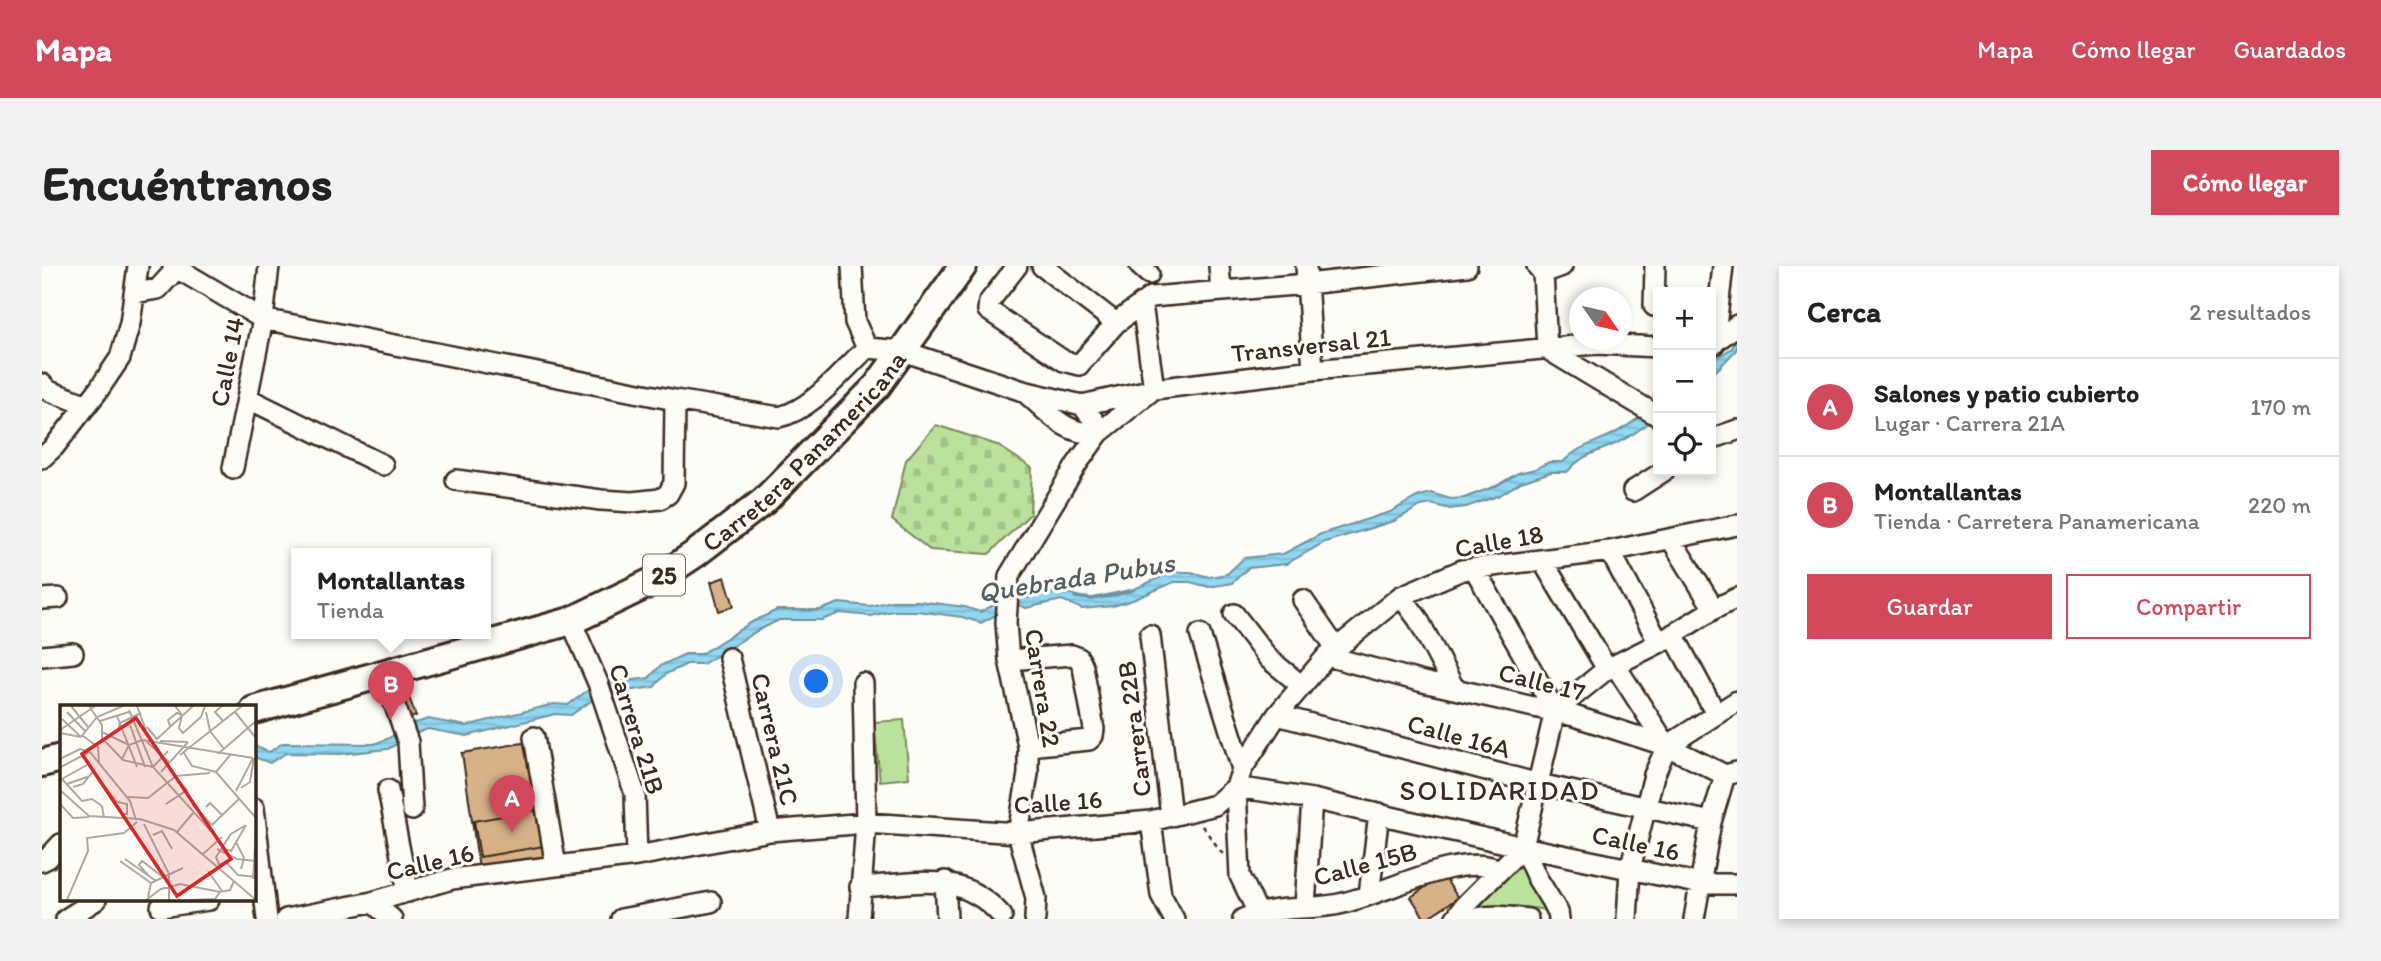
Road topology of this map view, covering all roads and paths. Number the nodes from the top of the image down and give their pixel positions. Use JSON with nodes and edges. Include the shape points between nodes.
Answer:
{"nodes":[{"id":1,"x":138,"y":266,"type":"edge"},
{"id":2,"x":269,"y":266,"type":"edge"},
{"id":3,"x":852,"y":266,"type":"edge"},
{"id":4,"x":962,"y":266,"type":"edge"},
{"id":5,"x":1017,"y":266,"type":"edge"},
{"id":6,"x":1042,"y":266,"type":"edge"},
{"id":7,"x":1219,"y":266,"type":"edge"},
{"id":8,"x":1563,"y":266,"type":"edge"},
{"id":9,"x":1655,"y":266,"type":"edge"},
{"id":10,"x":1723,"y":266,"type":"edge"},
{"id":11,"x":176,"y":267,"type":"edge"},
{"id":12,"x":1454,"y":267,"type":"edge"},
{"id":13,"x":1540,"y":269,"type":"edge"},
{"id":14,"x":1392,"y":270,"type":"edge"},
{"id":15,"x":1307,"y":275,"type":"edge"},
{"id":16,"x":1654,"y":287,"type":"edge"},
{"id":17,"x":1221,"y":291,"type":"junction"},
{"id":18,"x":134,"y":293,"type":"junction"},
{"id":19,"x":1146,"y":301,"type":"junction"},
{"id":20,"x":1716,"y":316,"type":"edge"},
{"id":21,"x":263,"y":319,"type":"junction"},
{"id":22,"x":1116,"y":323,"type":"junction"},
{"id":23,"x":1737,"y":325,"type":"edge"},
{"id":24,"x":1716,"y":342,"type":"edge"},
{"id":25,"x":1653,"y":347,"type":"edge"},
{"id":26,"x":867,"y":348,"type":"junction"},
{"id":27,"x":1547,"y":349,"type":"junction"},
{"id":28,"x":903,"y":351,"type":"junction"},
{"id":29,"x":1313,"y":370,"type":"junction"},
{"id":30,"x":42,"y":384,"type":"edge"},
{"id":31,"x":1154,"y":389,"type":"junction"},
{"id":32,"x":1023,"y":391,"type":"junction"},
{"id":33,"x":247,"y":398,"type":"junction"},
{"id":34,"x":675,"y":400,"type":"junction"},
{"id":35,"x":85,"y":404,"type":"junction"},
{"id":36,"x":1082,"y":405,"type":"junction"},
{"id":37,"x":1651,"y":411,"type":"edge"},
{"id":38,"x":1064,"y":426,"type":"junction"},
{"id":39,"x":1737,"y":430,"type":"edge"},
{"id":40,"x":1099,"y":433,"type":"junction"},
{"id":41,"x":1716,"y":437,"type":"edge"},
{"id":42,"x":42,"y":458,"type":"edge"},
{"id":43,"x":1077,"y":464,"type":"junction"},
{"id":44,"x":383,"y":465,"type":"dead end"},
{"id":45,"x":233,"y":468,"type":"dead end"},
{"id":46,"x":1656,"y":476,"type":"edge"},
{"id":47,"x":456,"y":480,"type":"dead end"},
{"id":48,"x":1633,"y":491,"type":"dead end"},
{"id":49,"x":1737,"y":525,"type":"edge"},
{"id":50,"x":1671,"y":540,"type":"junction"},
{"id":51,"x":1610,"y":551,"type":"junction"},
{"id":52,"x":1542,"y":560,"type":"junction"},
{"id":53,"x":1474,"y":568,"type":"junction"},
{"id":54,"x":1401,"y":596,"type":"junction"},
{"id":55,"x":1303,"y":600,"type":"dead end"},
{"id":56,"x":1729,"y":606,"type":"edge"},
{"id":57,"x":1234,"y":614,"type":"dead end"},
{"id":58,"x":571,"y":621,"type":"junction"},
{"id":59,"x":1200,"y":634,"type":"dead end"},
{"id":60,"x":1150,"y":635,"type":"dead end"},
{"id":61,"x":1666,"y":639,"type":"junction"},
{"id":62,"x":1332,"y":652,"type":"junction"},
{"id":63,"x":73,"y":653,"type":"dead end"},
{"id":64,"x":42,"y":656,"type":"edge"},
{"id":65,"x":729,"y":658,"type":"dead end"},
{"id":66,"x":1009,"y":660,"type":"junction"},
{"id":67,"x":1611,"y":667,"type":"junction"},
{"id":68,"x":384,"y":675,"type":"junction"},
{"id":69,"x":863,"y":683,"type":"dead end"},
{"id":70,"x":1302,"y":686,"type":"junction"},
{"id":71,"x":1454,"y":688,"type":"junction"},
{"id":72,"x":1737,"y":701,"type":"edge"},
{"id":73,"x":256,"y":709,"type":"edge"},
{"id":74,"x":1555,"y":711,"type":"junction"},
{"id":75,"x":1716,"y":714,"type":"junction"},
{"id":76,"x":1277,"y":715,"type":"junction"},
{"id":77,"x":534,"y":737,"type":"dead end"},
{"id":78,"x":1028,"y":746,"type":"junction"},
{"id":79,"x":1667,"y":746,"type":"junction"},
{"id":80,"x":1731,"y":774,"type":"edge"},
{"id":81,"x":1239,"y":778,"type":"junction"},
{"id":82,"x":1539,"y":784,"type":"junction"},
{"id":83,"x":388,"y":790,"type":"dead end"},
{"id":84,"x":1312,"y":799,"type":"junction"},
{"id":85,"x":1646,"y":807,"type":"junction"},
{"id":86,"x":412,"y":810,"type":"dead end"},
{"id":87,"x":1192,"y":812,"type":"junction"},
{"id":88,"x":1379,"y":813,"type":"junction"},
{"id":89,"x":1171,"y":816,"type":"junction"},
{"id":90,"x":1151,"y":821,"type":"junction"},
{"id":91,"x":1711,"y":822,"type":"junction"},
{"id":92,"x":866,"y":823,"type":"junction"},
{"id":93,"x":256,"y":825,"type":"edge"},
{"id":94,"x":770,"y":831,"type":"junction"},
{"id":95,"x":1018,"y":833,"type":"junction"},
{"id":96,"x":60,"y":845,"type":"edge"},
{"id":97,"x":1523,"y":847,"type":"junction"},
{"id":98,"x":637,"y":856,"type":"junction"},
{"id":99,"x":42,"y":861,"type":"edge"},
{"id":100,"x":556,"y":866,"type":"junction"},
{"id":101,"x":1630,"y":869,"type":"junction"},
{"id":102,"x":1500,"y":870,"type":"junction"},
{"id":103,"x":1240,"y":876,"type":"junction"},
{"id":104,"x":945,"y":881,"type":"junction"},
{"id":105,"x":1702,"y":884,"type":"junction"},
{"id":106,"x":1737,"y":884,"type":"edge"},
{"id":107,"x":860,"y":887,"type":"junction"},
{"id":108,"x":408,"y":892,"type":"junction"},
{"id":109,"x":1369,"y":895,"type":"junction"},
{"id":110,"x":93,"y":902,"type":"edge"},
{"id":111,"x":198,"y":902,"type":"edge"},
{"id":112,"x":372,"y":902,"type":"junction"},
{"id":113,"x":711,"y":902,"type":"dead end"},
{"id":114,"x":1306,"y":906,"type":"junction"},
{"id":115,"x":161,"y":909,"type":"edge"},
{"id":116,"x":1336,"y":912,"type":"edge"},
{"id":117,"x":1254,"y":917,"type":"edge"},
{"id":118,"x":1003,"y":918,"type":"edge"},
{"id":119,"x":66,"y":919,"type":"edge"},
{"id":120,"x":267,"y":919,"type":"edge"},
{"id":121,"x":286,"y":919,"type":"edge"},
{"id":122,"x":393,"y":919,"type":"edge"},
{"id":123,"x":621,"y":919,"type":"edge"},
{"id":124,"x":859,"y":919,"type":"edge"},
{"id":125,"x":947,"y":919,"type":"edge"},
{"id":126,"x":1035,"y":919,"type":"edge"},
{"id":127,"x":1174,"y":919,"type":"edge"},
{"id":128,"x":1455,"y":919,"type":"edge"},
{"id":129,"x":1473,"y":919,"type":"edge"},
{"id":130,"x":1528,"y":919,"type":"edge"},
{"id":131,"x":1559,"y":919,"type":"edge"},
{"id":132,"x":1627,"y":919,"type":"edge"},
{"id":133,"x":1694,"y":919,"type":"edge"}],
"edges":[{"from":1,"to":18,"type":"street"},
{"from":2,"to":21,"type":"street","name":"Calle 14"},
{"from":3,"to":26,"type":"street","via":[[855,323]]},
{"from":4,"to":28,"type":"highway","name":"Carretera Panamericana","number":"25"},
{"from":5,"to":22,"type":"street","via":[[989,302],[988,310],[1064,361],[1079,365]]},
{"from":6,"to":22,"type":"street"},
{"from":7,"to":17,"type":"street"},
{"from":8,"to":13,"type":"street"},
{"from":9,"to":16,"type":"street"},
{"from":10,"to":20,"type":"street"},
{"from":11,"to":18,"type":"street","via":[[158,289]]},
{"from":11,"to":21,"type":"street"},
{"from":12,"to":14,"type":"street"},
{"from":13,"to":27,"type":"street"},
{"from":14,"to":15,"type":"street"},
{"from":15,"to":17,"type":"street"},
{"from":15,"to":29,"type":"street"},
{"from":17,"to":19,"type":"street"},
{"from":18,"to":35,"type":"street","via":[[120,358]]},
{"from":19,"to":22,"type":"street"},
{"from":19,"to":31,"type":"street"},
{"from":21,"to":33,"type":"street","name":"Calle 14"},
{"from":21,"to":34,"type":"street"},
{"from":23,"to":24,"type":"street"},
{"from":25,"to":27,"type":"street","via":[[1596,344]]},
{"from":26,"to":28,"type":"street","name":"Transversal 21"},
{"from":26,"to":34,"type":"street","via":[[792,414],[779,417]]},
{"from":27,"to":29,"type":"street","name":"Transversal 21"},
{"from":27,"to":37,"type":"street"},
{"from":28,"to":32,"type":"street","name":"Transversal 21"},
{"from":28,"to":58,"type":"highway","name":"Carretera Panamericana","number":"25","via":[[877,386],[764,501],[656,580]]},
{"from":29,"to":31,"type":"street","name":"Transversal 21"},
{"from":30,"to":35,"type":"street"},
{"from":31,"to":36,"type":"street","name":"Transversal 21"},
{"from":31,"to":40,"type":"street","name":"Carrera 22"},
{"from":32,"to":36,"type":"street","name":"Transversal 21"},
{"from":32,"to":38,"type":"street","name":"Transversal 21"},
{"from":33,"to":44,"type":"street"},
{"from":33,"to":45,"type":"street","name":"Calle 14"},
{"from":34,"to":47,"type":"street","via":[[674,483],[660,499],[601,500]]},
{"from":35,"to":42,"type":"street"},
{"from":36,"to":40,"type":"street"},
{"from":38,"to":40,"type":"street","name":"Transversal 21","via":[[1084,434]]},
{"from":38,"to":43,"type":"street"},
{"from":39,"to":41,"type":"street"},
{"from":40,"to":43,"type":"street","name":"Carrera 22"},
{"from":43,"to":66,"type":"street","name":"Carrera 22","via":[[1009,576]]},
{"from":46,"to":48,"type":"street"},
{"from":49,"to":50,"type":"street","name":"Calle 18"},
{"from":50,"to":51,"type":"street","name":"Calle 18"},
{"from":50,"to":56,"type":"street"},
{"from":51,"to":52,"type":"street","name":"Calle 18"},
{"from":51,"to":61,"type":"street"},
{"from":52,"to":53,"type":"street","name":"Calle 18"},
{"from":52,"to":67,"type":"street"},
{"from":53,"to":54,"type":"street","name":"Calle 18"},
{"from":53,"to":74,"type":"street"},
{"from":54,"to":62,"type":"street","name":"Calle 18"},
{"from":54,"to":71,"type":"street"},
{"from":55,"to":62,"type":"street"},
{"from":56,"to":61,"type":"street"},
{"from":57,"to":70,"type":"street","via":[[1269,659]]},
{"from":58,"to":68,"type":"highway","name":"Carretera Panamericana","number":"25"},
{"from":58,"to":98,"type":"street","name":"Carrera 21B","via":[[598,683],[635,794]]},
{"from":59,"to":81,"type":"street"},
{"from":60,"to":89,"type":"street","name":"Carrera 22B"},
{"from":61,"to":67,"type":"street"},
{"from":61,"to":75,"type":"street"},
{"from":62,"to":70,"type":"street","name":"Calle 18"},
{"from":62,"to":71,"type":"street","name":"Calle 17"},
{"from":63,"to":64,"type":"street"},
{"from":65,"to":94,"type":"street","name":"Carrera 21C"},
{"from":66,"to":78,"type":"street","name":"Carrera 22"},
{"from":66,"to":78,"type":"street","via":[[1072,655],[1083,667],[1093,736]]},
{"from":67,"to":74,"type":"street"},
{"from":67,"to":79,"type":"street"},
{"from":68,"to":73,"type":"highway","name":"Carretera Panamericana","number":"25"},
{"from":68,"to":86,"type":"street","via":[[405,734]]},
{"from":69,"to":92,"type":"street"},
{"from":70,"to":76,"type":"street","name":"Calle 18"},
{"from":71,"to":74,"type":"street","name":"Calle 17"},
{"from":72,"to":75,"type":"street"},
{"from":74,"to":79,"type":"street","name":"Calle 17"},
{"from":74,"to":82,"type":"street"},
{"from":75,"to":79,"type":"street"},
{"from":76,"to":81,"type":"street","name":"Calle 18"},
{"from":76,"to":82,"type":"street","name":"Calle 16A"},
{"from":77,"to":100,"type":"street"},
{"from":78,"to":95,"type":"street","name":"Carrera 22"},
{"from":79,"to":80,"type":"street","name":"Calle 17"},
{"from":79,"to":85,"type":"street"},
{"from":80,"to":91,"type":"street"},
{"from":81,"to":84,"type":"street","name":"Calle 16"},
{"from":81,"to":87,"type":"street","name":"Calle 16","via":[[1215,805]]},
{"from":81,"to":103,"type":"street"},
{"from":82,"to":85,"type":"street","name":"Calle 16A"},
{"from":82,"to":97,"type":"street"},
{"from":83,"to":108,"type":"street"},
{"from":84,"to":88,"type":"street","name":"Calle 16"},
{"from":84,"to":114,"type":"street"},
{"from":85,"to":91,"type":"street","name":"Calle 16A"},
{"from":85,"to":101,"type":"street"},
{"from":87,"to":89,"type":"street","name":"Calle 16"},
{"from":87,"to":103,"type":"path"},
{"from":88,"to":97,"type":"street","name":"Calle 16"},
{"from":88,"to":109,"type":"street"},
{"from":89,"to":90,"type":"street","name":"Calle 16"},
{"from":90,"to":95,"type":"street","name":"Calle 16"},
{"from":90,"to":127,"type":"street","name":"Carrera 22B","via":[[1161,895]]},
{"from":91,"to":105,"type":"street"},
{"from":92,"to":94,"type":"street","name":"Calle 16"},
{"from":92,"to":95,"type":"street","name":"Calle 16"},
{"from":92,"to":107,"type":"street"},
{"from":93,"to":120,"type":"street"},
{"from":94,"to":98,"type":"street","name":"Calle 16"},
{"from":95,"to":126,"type":"street","name":"Carrera 22","via":[[1036,898]]},
{"from":96,"to":99,"type":"street"},
{"from":97,"to":101,"type":"street","name":"Calle 16"},
{"from":97,"to":102,"type":"street"},
{"from":97,"to":131,"type":"street"},
{"from":98,"to":100,"type":"street","name":"Calle 16"},
{"from":100,"to":108,"type":"street","name":"Calle 16","via":[[452,879]]},
{"from":101,"to":105,"type":"street","name":"Calle 16"},
{"from":101,"to":132,"type":"street"},
{"from":102,"to":109,"type":"street","name":"Calle 15B","via":[[1484,865],[1451,868]]},
{"from":102,"to":128,"type":"street"},
{"from":103,"to":117,"type":"street"},
{"from":104,"to":107,"type":"street"},
{"from":104,"to":118,"type":"street","via":[[989,901]]},
{"from":104,"to":125,"type":"street"},
{"from":105,"to":106,"type":"street","name":"Calle 16"},
{"from":105,"to":133,"type":"street"},
{"from":107,"to":124,"type":"street"},
{"from":108,"to":112,"type":"street","name":"Calle 16"},
{"from":109,"to":116,"type":"street","name":"Calle 15B"},
{"from":110,"to":119,"type":"street"},
{"from":111,"to":115,"type":"street"},
{"from":112,"to":121,"type":"street","name":"Calle 16"},
{"from":112,"to":122,"type":"street"},
{"from":113,"to":123,"type":"street"},
{"from":114,"to":116,"type":"street","name":"Calle 15B"},
{"from":114,"to":117,"type":"street","name":"Calle 15B"},
{"from":129,"to":130,"type":"street"}]}
